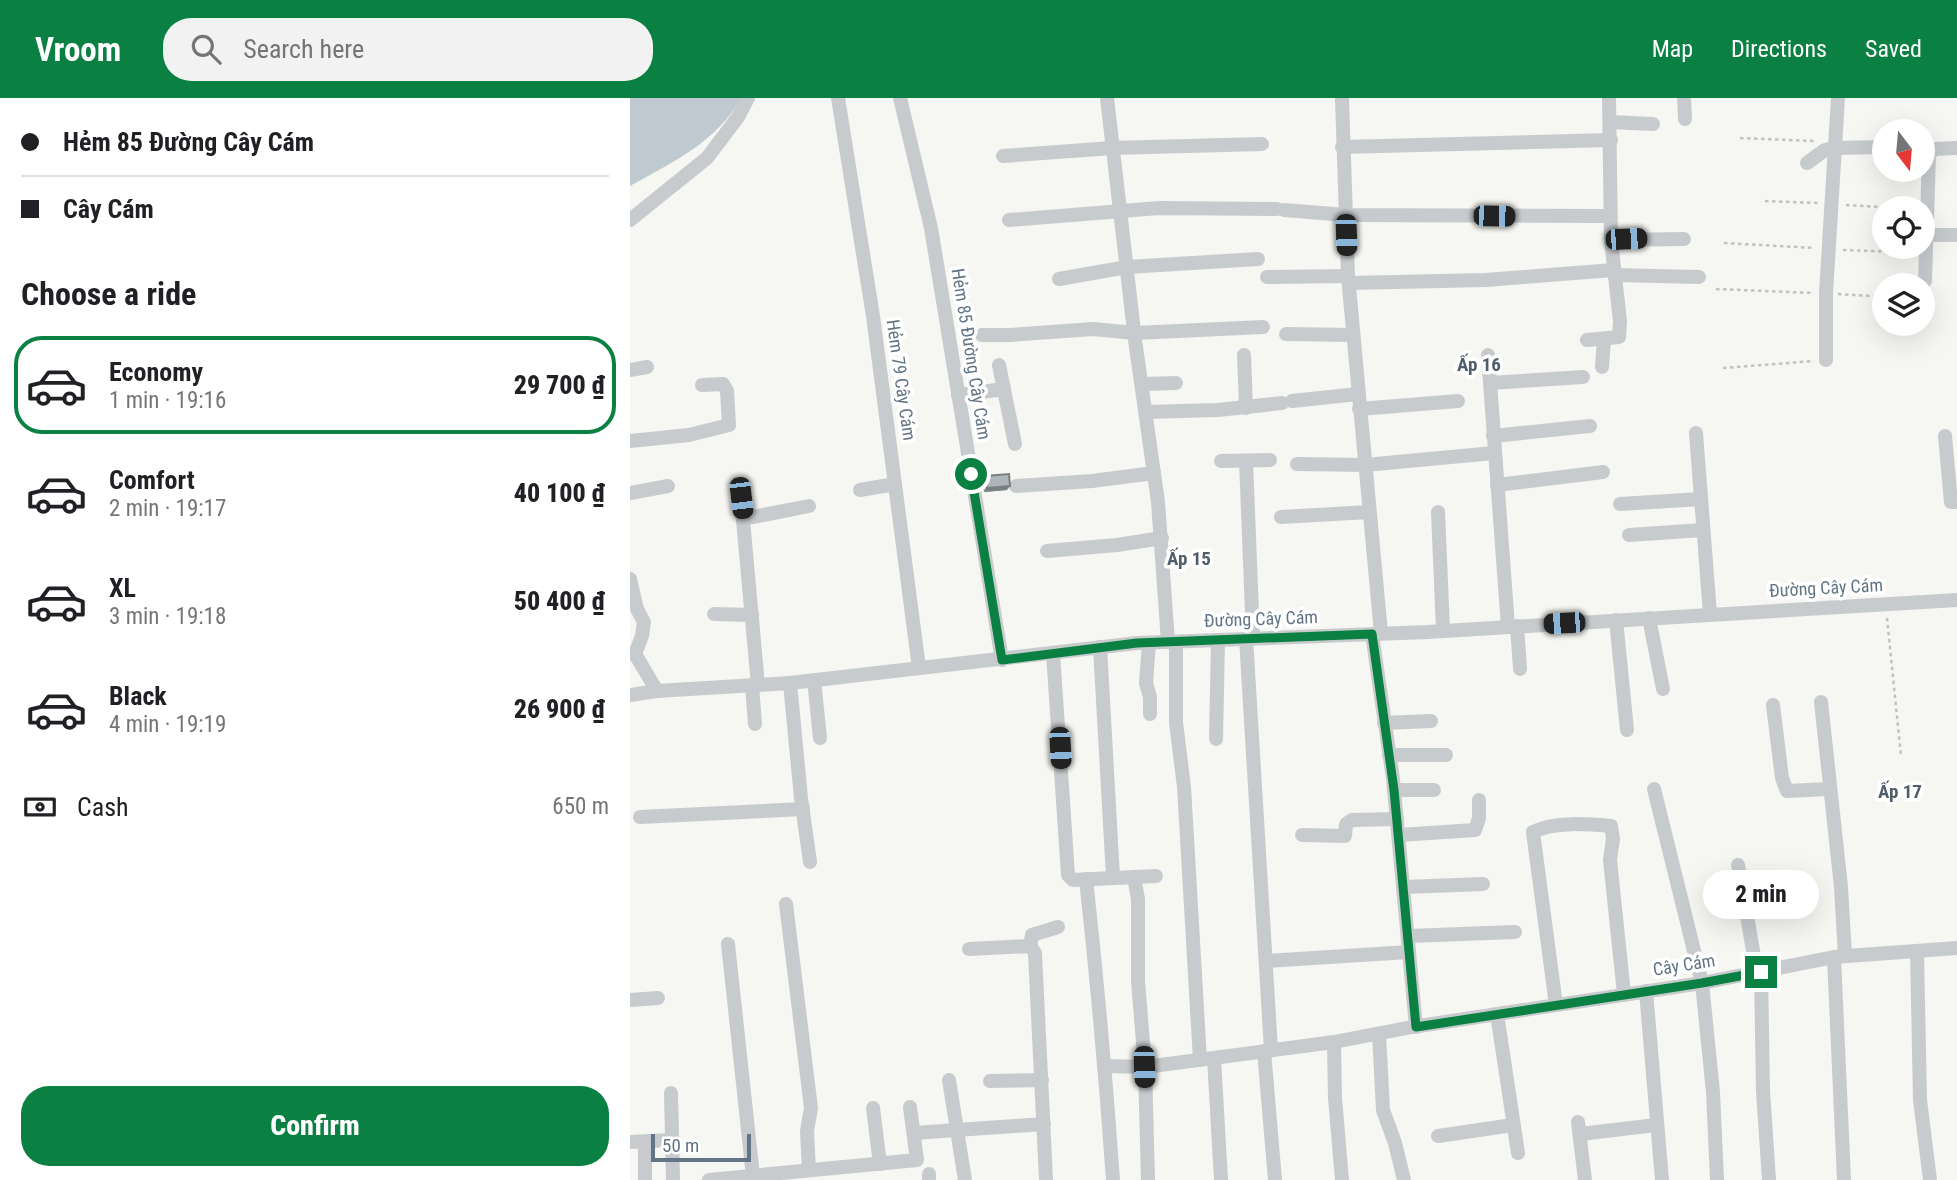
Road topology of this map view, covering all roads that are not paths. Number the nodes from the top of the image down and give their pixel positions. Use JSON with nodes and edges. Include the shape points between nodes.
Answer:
{"nodes":[{"id":1,"x":748,"y":98,"type":"edge"},
{"id":2,"x":838,"y":98,"type":"edge"},
{"id":3,"x":900,"y":98,"type":"edge"},
{"id":4,"x":1107,"y":98,"type":"edge"},
{"id":5,"x":1342,"y":98,"type":"edge"},
{"id":6,"x":1609,"y":98,"type":"edge"},
{"id":7,"x":1684,"y":98,"type":"edge"},
{"id":8,"x":1838,"y":98,"type":"edge"},
{"id":9,"x":1685,"y":119,"type":"dead end"},
{"id":10,"x":1610,"y":122,"type":"junction"},
{"id":11,"x":1653,"y":124,"type":"dead end"},
{"id":12,"x":1611,"y":140,"type":"junction"},
{"id":13,"x":1262,"y":144,"type":"dead end"},
{"id":14,"x":1835,"y":145,"type":"junction"},
{"id":15,"x":1872,"y":146,"type":"edge"},
{"id":16,"x":1112,"y":148,"type":"junction"},
{"id":17,"x":1342,"y":148,"type":"junction"},
{"id":18,"x":1957,"y":148,"type":"edge"},
{"id":19,"x":1003,"y":156,"type":"dead end"},
{"id":20,"x":1807,"y":163,"type":"dead end"},
{"id":21,"x":1927,"y":196,"type":"edge"},
{"id":22,"x":1119,"y":213,"type":"junction"},
{"id":23,"x":1346,"y":215,"type":"junction"},
{"id":24,"x":1610,"y":216,"type":"junction"},
{"id":25,"x":630,"y":220,"type":"edge"},
{"id":26,"x":1009,"y":220,"type":"dead end"},
{"id":27,"x":1935,"y":235,"type":"edge"},
{"id":28,"x":1957,"y":235,"type":"edge"},
{"id":29,"x":1684,"y":239,"type":"dead end"},
{"id":30,"x":1611,"y":240,"type":"junction"},
{"id":31,"x":1258,"y":259,"type":"dead end"},
{"id":32,"x":1127,"y":267,"type":"junction"},
{"id":33,"x":1613,"y":272,"type":"junction"},
{"id":34,"x":1267,"y":277,"type":"dead end"},
{"id":35,"x":1699,"y":277,"type":"dead end"},
{"id":36,"x":1059,"y":279,"type":"dead end"},
{"id":37,"x":1348,"y":279,"type":"junction"},
{"id":38,"x":1263,"y":327,"type":"dead end"},
{"id":39,"x":1135,"y":333,"type":"junction"},
{"id":40,"x":1286,"y":334,"type":"dead end"},
{"id":41,"x":982,"y":335,"type":"dead end"},
{"id":42,"x":1353,"y":335,"type":"junction"},
{"id":43,"x":1604,"y":339,"type":"junction"},
{"id":44,"x":1587,"y":340,"type":"dead end"},
{"id":45,"x":1244,"y":355,"type":"dead end"},
{"id":46,"x":1488,"y":355,"type":"dead end"},
{"id":47,"x":1826,"y":360,"type":"road end"},
{"id":48,"x":999,"y":365,"type":"dead end"},
{"id":49,"x":647,"y":368,"type":"dead end"},
{"id":50,"x":1602,"y":368,"type":"dead end"},
{"id":51,"x":630,"y":370,"type":"edge"},
{"id":52,"x":1583,"y":377,"type":"dead end"},
{"id":53,"x":1176,"y":383,"type":"dead end"},
{"id":54,"x":1490,"y":383,"type":"junction"},
{"id":55,"x":1142,"y":384,"type":"junction"},
{"id":56,"x":702,"y":386,"type":"dead end"},
{"id":57,"x":1004,"y":389,"type":"junction"},
{"id":58,"x":958,"y":395,"type":"junction"},
{"id":59,"x":1458,"y":401,"type":"dead end"},
{"id":60,"x":1359,"y":402,"type":"junction"},
{"id":61,"x":1246,"y":408,"type":"junction"},
{"id":62,"x":1146,"y":412,"type":"junction"},
{"id":63,"x":1590,"y":426,"type":"dead end"},
{"id":64,"x":1696,"y":433,"type":"dead end"},
{"id":65,"x":1493,"y":436,"type":"junction"},
{"id":66,"x":1945,"y":436,"type":"dead end"},
{"id":67,"x":630,"y":441,"type":"edge"},
{"id":68,"x":1015,"y":444,"type":"dead end"},
{"id":69,"x":1494,"y":453,"type":"junction"},
{"id":70,"x":1270,"y":460,"type":"dead end"},
{"id":71,"x":1221,"y":461,"type":"dead end"},
{"id":72,"x":1245,"y":461,"type":"junction"},
{"id":73,"x":1297,"y":464,"type":"dead end"},
{"id":74,"x":1365,"y":465,"type":"junction"},
{"id":75,"x":1603,"y":472,"type":"dead end"},
{"id":76,"x":1154,"y":473,"type":"junction"},
{"id":77,"x":895,"y":484,"type":"junction"},
{"id":78,"x":1497,"y":485,"type":"junction"},
{"id":79,"x":668,"y":486,"type":"dead end"},
{"id":80,"x":1016,"y":486,"type":"dead end"},
{"id":81,"x":860,"y":490,"type":"dead end"},
{"id":82,"x":630,"y":493,"type":"edge"},
{"id":83,"x":741,"y":498,"type":"dead end"},
{"id":84,"x":1701,"y":499,"type":"junction"},
{"id":85,"x":1957,"y":502,"type":"edge"},
{"id":86,"x":1619,"y":504,"type":"dead end"},
{"id":87,"x":809,"y":506,"type":"dead end"},
{"id":88,"x":1369,"y":512,"type":"junction"},
{"id":89,"x":1438,"y":512,"type":"dead end"},
{"id":90,"x":1281,"y":517,"type":"dead end"},
{"id":91,"x":743,"y":519,"type":"junction"},
{"id":92,"x":1703,"y":530,"type":"junction"},
{"id":93,"x":1629,"y":535,"type":"dead end"},
{"id":94,"x":1162,"y":538,"type":"junction"},
{"id":95,"x":1047,"y":551,"type":"dead end"},
{"id":96,"x":630,"y":579,"type":"edge"},
{"id":97,"x":1957,"y":600,"type":"edge"},
{"id":98,"x":714,"y":614,"type":"dead end"},
{"id":99,"x":752,"y":614,"type":"junction"},
{"id":100,"x":1710,"y":614,"type":"junction"},
{"id":101,"x":1649,"y":618,"type":"junction"},
{"id":102,"x":1616,"y":620,"type":"junction"},
{"id":103,"x":1512,"y":626,"type":"junction"},
{"id":104,"x":1443,"y":630,"type":"junction"},
{"id":105,"x":1377,"y":634,"type":"junction"},
{"id":106,"x":1250,"y":638,"type":"junction"},
{"id":107,"x":1218,"y":641,"type":"junction"},
{"id":108,"x":1172,"y":642,"type":"junction"},
{"id":109,"x":1149,"y":643,"type":"junction"},
{"id":110,"x":1100,"y":647,"type":"junction"},
{"id":111,"x":1053,"y":653,"type":"junction"},
{"id":112,"x":633,"y":654,"type":"edge"},
{"id":113,"x":1002,"y":660,"type":"junction"},
{"id":114,"x":919,"y":668,"type":"junction"},
{"id":115,"x":1520,"y":669,"type":"dead end"},
{"id":116,"x":814,"y":680,"type":"junction"},
{"id":117,"x":790,"y":683,"type":"junction"},
{"id":118,"x":755,"y":685,"type":"junction"},
{"id":119,"x":1663,"y":689,"type":"dead end"},
{"id":120,"x":657,"y":691,"type":"junction"},
{"id":121,"x":630,"y":695,"type":"edge"},
{"id":122,"x":1821,"y":702,"type":"dead end"},
{"id":123,"x":1773,"y":705,"type":"dead end"},
{"id":124,"x":1150,"y":714,"type":"dead end"},
{"id":125,"x":1431,"y":721,"type":"dead end"},
{"id":126,"x":1384,"y":723,"type":"junction"},
{"id":127,"x":755,"y":724,"type":"dead end"},
{"id":128,"x":1628,"y":730,"type":"dead end"},
{"id":129,"x":820,"y":738,"type":"dead end"},
{"id":130,"x":1216,"y":740,"type":"dead end"},
{"id":131,"x":1389,"y":755,"type":"junction"},
{"id":132,"x":1446,"y":755,"type":"dead end"},
{"id":133,"x":1654,"y":789,"type":"dead end"},
{"id":134,"x":1829,"y":789,"type":"junction"},
{"id":135,"x":1394,"y":790,"type":"junction"},
{"id":136,"x":1434,"y":790,"type":"dead end"},
{"id":137,"x":1479,"y":800,"type":"dead end"},
{"id":138,"x":803,"y":809,"type":"junction"},
{"id":139,"x":640,"y":817,"type":"dead end"},
{"id":140,"x":1397,"y":818,"type":"junction"},
{"id":141,"x":1302,"y":835,"type":"dead end"},
{"id":142,"x":1399,"y":835,"type":"junction"},
{"id":143,"x":810,"y":862,"type":"dead end"},
{"id":144,"x":1738,"y":865,"type":"dead end"},
{"id":145,"x":1156,"y":876,"type":"dead end"},
{"id":146,"x":1113,"y":877,"type":"junction"},
{"id":147,"x":1134,"y":877,"type":"junction"},
{"id":148,"x":1086,"y":879,"type":"junction"},
{"id":149,"x":1483,"y":884,"type":"dead end"},
{"id":150,"x":1404,"y":887,"type":"junction"},
{"id":151,"x":786,"y":904,"type":"dead end"},
{"id":152,"x":1058,"y":927,"type":"dead end"},
{"id":153,"x":1515,"y":932,"type":"dead end"},
{"id":154,"x":1408,"y":936,"type":"junction"},
{"id":155,"x":729,"y":944,"type":"dead end"},
{"id":156,"x":1030,"y":946,"type":"junction"},
{"id":157,"x":1957,"y":948,"type":"edge"},
{"id":158,"x":969,"y":949,"type":"dead end"},
{"id":159,"x":1917,"y":951,"type":"junction"},
{"id":160,"x":1409,"y":952,"type":"junction"},
{"id":161,"x":1839,"y":957,"type":"junction"},
{"id":162,"x":1266,"y":961,"type":"junction"},
{"id":163,"x":1759,"y":972,"type":"junction"},
{"id":164,"x":1702,"y":983,"type":"junction"},
{"id":165,"x":1646,"y":991,"type":"junction"},
{"id":166,"x":1624,"y":994,"type":"junction"},
{"id":167,"x":658,"y":998,"type":"dead end"},
{"id":168,"x":630,"y":1000,"type":"edge"},
{"id":169,"x":1556,"y":1005,"type":"junction"},
{"id":170,"x":1497,"y":1014,"type":"junction"},
{"id":171,"x":1416,"y":1027,"type":"junction"},
{"id":172,"x":1379,"y":1034,"type":"junction"},
{"id":173,"x":1334,"y":1042,"type":"junction"},
{"id":174,"x":1267,"y":1051,"type":"junction"},
{"id":175,"x":1207,"y":1059,"type":"junction"},
{"id":176,"x":1104,"y":1066,"type":"junction"},
{"id":177,"x":1144,"y":1067,"type":"junction"},
{"id":178,"x":948,"y":1080,"type":"dead end"},
{"id":179,"x":1042,"y":1080,"type":"junction"},
{"id":180,"x":990,"y":1081,"type":"dead end"},
{"id":181,"x":671,"y":1093,"type":"dead end"},
{"id":182,"x":910,"y":1107,"type":"dead end"},
{"id":183,"x":873,"y":1108,"type":"dead end"},
{"id":184,"x":1044,"y":1124,"type":"junction"},
{"id":185,"x":1513,"y":1125,"type":"junction"},
{"id":186,"x":1657,"y":1125,"type":"junction"},
{"id":187,"x":957,"y":1130,"type":"junction"},
{"id":188,"x":914,"y":1133,"type":"junction"},
{"id":189,"x":1438,"y":1136,"type":"dead end"},
{"id":190,"x":672,"y":1140,"type":"junction"},
{"id":191,"x":637,"y":1142,"type":"edge"},
{"id":192,"x":1518,"y":1153,"type":"dead end"},
{"id":193,"x":880,"y":1164,"type":"junction"},
{"id":194,"x":809,"y":1170,"type":"junction"},
{"id":195,"x":753,"y":1176,"type":"junction"},
{"id":196,"x":645,"y":1180,"type":"edge"},
{"id":197,"x":673,"y":1180,"type":"edge"},
{"id":198,"x":709,"y":1180,"type":"edge"},
{"id":199,"x":965,"y":1180,"type":"edge"},
{"id":200,"x":1046,"y":1180,"type":"edge"},
{"id":201,"x":1113,"y":1180,"type":"edge"},
{"id":202,"x":1148,"y":1180,"type":"edge"},
{"id":203,"x":1221,"y":1180,"type":"edge"},
{"id":204,"x":1275,"y":1180,"type":"edge"},
{"id":205,"x":1342,"y":1180,"type":"edge"},
{"id":206,"x":1404,"y":1180,"type":"edge"},
{"id":207,"x":1585,"y":1180,"type":"edge"},
{"id":208,"x":1662,"y":1180,"type":"edge"},
{"id":209,"x":1717,"y":1180,"type":"edge"},
{"id":210,"x":1769,"y":1180,"type":"edge"},
{"id":211,"x":1844,"y":1180,"type":"edge"},
{"id":212,"x":1930,"y":1180,"type":"edge"}],
"edges":[{"from":1,"to":25,"type":"street","via":[[707,158]]},
{"from":2,"to":77,"type":"street","name":"Hẻm 79 Cây Cám"},
{"from":3,"to":58,"type":"street","name":"Hẻm 85 Đường Cây Cám","via":[[931,229]]},
{"from":4,"to":16,"type":"street"},
{"from":5,"to":17,"type":"street"},
{"from":6,"to":10,"type":"street"},
{"from":7,"to":9,"type":"street"},
{"from":8,"to":14,"type":"street"},
{"from":10,"to":11,"type":"street"},
{"from":10,"to":12,"type":"street"},
{"from":12,"to":17,"type":"street"},
{"from":12,"to":24,"type":"street"},
{"from":13,"to":16,"type":"street"},
{"from":14,"to":15,"type":"street"},
{"from":14,"to":20,"type":"street"},
{"from":14,"to":47,"type":"street"},
{"from":16,"to":19,"type":"street"},
{"from":16,"to":22,"type":"street"},
{"from":17,"to":23,"type":"street"},
{"from":18,"to":21,"type":"street","via":[[1934,149],[1928,155]]},
{"from":22,"to":23,"type":"street","via":[[1158,208]]},
{"from":22,"to":26,"type":"street"},
{"from":22,"to":32,"type":"street"},
{"from":23,"to":24,"type":"street"},
{"from":23,"to":37,"type":"street"},
{"from":24,"to":30,"type":"street"},
{"from":27,"to":28,"type":"street"},
{"from":29,"to":30,"type":"street"},
{"from":30,"to":33,"type":"street"},
{"from":31,"to":32,"type":"street"},
{"from":32,"to":36,"type":"street"},
{"from":32,"to":39,"type":"street"},
{"from":33,"to":35,"type":"street"},
{"from":33,"to":37,"type":"street","via":[[1486,280]]},
{"from":33,"to":43,"type":"street","via":[[1619,337]]},
{"from":34,"to":37,"type":"street"},
{"from":37,"to":42,"type":"street"},
{"from":38,"to":39,"type":"street"},
{"from":39,"to":41,"type":"street","via":[[1093,328]]},
{"from":39,"to":55,"type":"street"},
{"from":40,"to":42,"type":"street"},
{"from":42,"to":60,"type":"street"},
{"from":43,"to":44,"type":"street"},
{"from":43,"to":50,"type":"street"},
{"from":45,"to":61,"type":"street"},
{"from":46,"to":54,"type":"street"},
{"from":48,"to":57,"type":"street"},
{"from":49,"to":51,"type":"street"},
{"from":52,"to":54,"type":"street"},
{"from":53,"to":55,"type":"street"},
{"from":54,"to":65,"type":"street"},
{"from":55,"to":62,"type":"street"},
{"from":56,"to":67,"type":"street","via":[[723,384],[729,425]]},
{"from":57,"to":58,"type":"street"},
{"from":57,"to":68,"type":"street"},
{"from":58,"to":113,"type":"street","name":"Hẻm 85 Đường Cây Cám"},
{"from":59,"to":60,"type":"street"},
{"from":60,"to":61,"type":"street","via":[[1287,402]]},
{"from":60,"to":74,"type":"street"},
{"from":61,"to":62,"type":"street"},
{"from":62,"to":76,"type":"street"},
{"from":63,"to":65,"type":"street"},
{"from":64,"to":84,"type":"street"},
{"from":65,"to":69,"type":"street"},
{"from":66,"to":85,"type":"street","via":[[1951,502]]},
{"from":69,"to":74,"type":"street"},
{"from":69,"to":78,"type":"street"},
{"from":70,"to":72,"type":"street"},
{"from":71,"to":72,"type":"street"},
{"from":72,"to":106,"type":"street"},
{"from":73,"to":74,"type":"street"},
{"from":74,"to":88,"type":"street"},
{"from":75,"to":78,"type":"street"},
{"from":76,"to":80,"type":"street"},
{"from":76,"to":94,"type":"street"},
{"from":77,"to":81,"type":"street"},
{"from":77,"to":114,"type":"street","name":"Hẻm 79 Cây Cám"},
{"from":78,"to":103,"type":"street"},
{"from":79,"to":82,"type":"street"},
{"from":83,"to":91,"type":"street"},
{"from":84,"to":86,"type":"street"},
{"from":84,"to":92,"type":"street"},
{"from":87,"to":91,"type":"street"},
{"from":88,"to":90,"type":"street"},
{"from":88,"to":105,"type":"street"},
{"from":89,"to":104,"type":"street"},
{"from":91,"to":99,"type":"street"},
{"from":92,"to":93,"type":"street"},
{"from":92,"to":100,"type":"street"},
{"from":94,"to":95,"type":"street"},
{"from":94,"to":108,"type":"street","via":[[1163,590]]},
{"from":96,"to":112,"type":"street","via":[[644,622]]},
{"from":97,"to":100,"type":"street","name":"Đường Cây Cám"},
{"from":98,"to":99,"type":"street"},
{"from":99,"to":118,"type":"street"},
{"from":100,"to":101,"type":"street","name":"Đường Cây Cám"},
{"from":101,"to":102,"type":"street","name":"Đường Cây Cám"},
{"from":101,"to":119,"type":"street"},
{"from":102,"to":103,"type":"street","name":"Đường Cây Cám"},
{"from":102,"to":128,"type":"street"},
{"from":103,"to":104,"type":"street","name":"Đường Cây Cám"},
{"from":103,"to":115,"type":"street"},
{"from":104,"to":105,"type":"street","name":"Đường Cây Cám"},
{"from":105,"to":106,"type":"street","name":"Đường Cây Cám"},
{"from":105,"to":126,"type":"street"},
{"from":106,"to":107,"type":"street","name":"Đường Cây Cám"},
{"from":106,"to":162,"type":"street"},
{"from":107,"to":108,"type":"street","name":"Đường Cây Cám"},
{"from":107,"to":130,"type":"street"},
{"from":108,"to":109,"type":"street","name":"Đường Cây Cám"},
{"from":108,"to":175,"type":"street"},
{"from":109,"to":110,"type":"street","name":"Đường Cây Cám"},
{"from":109,"to":124,"type":"street","via":[[1146,683]]},
{"from":110,"to":111,"type":"street","name":"Đường Cây Cám"},
{"from":110,"to":146,"type":"street"},
{"from":111,"to":113,"type":"street","name":"Đường Cây Cám"},
{"from":111,"to":148,"type":"street","via":[[1066,861],[1070,878]]},
{"from":112,"to":120,"type":"street"},
{"from":113,"to":114,"type":"street","name":"Đường Cây Cám"},
{"from":114,"to":116,"type":"street","name":"Đường Cây Cám"},
{"from":116,"to":117,"type":"street","name":"Đường Cây Cám"},
{"from":116,"to":129,"type":"street"},
{"from":117,"to":118,"type":"street","name":"Đường Cây Cám"},
{"from":117,"to":138,"type":"street"},
{"from":118,"to":120,"type":"street","name":"Đường Cây Cám"},
{"from":118,"to":127,"type":"street"},
{"from":120,"to":121,"type":"street","name":"Đường Cây Cám"},
{"from":122,"to":134,"type":"street"},
{"from":123,"to":134,"type":"street","via":[[1787,791]]},
{"from":125,"to":126,"type":"street"},
{"from":126,"to":131,"type":"street"},
{"from":131,"to":132,"type":"street"},
{"from":131,"to":135,"type":"street"},
{"from":133,"to":164,"type":"street"},
{"from":134,"to":161,"type":"street","via":[[1841,887]]},
{"from":135,"to":136,"type":"street"},
{"from":135,"to":140,"type":"street"},
{"from":137,"to":142,"type":"street","via":[[1475,830]]},
{"from":138,"to":139,"type":"street"},
{"from":138,"to":143,"type":"street"},
{"from":140,"to":141,"type":"street","via":[[1352,820],[1346,824],[1345,835]]},
{"from":140,"to":142,"type":"street"},
{"from":142,"to":150,"type":"street"},
{"from":144,"to":163,"type":"street"},
{"from":145,"to":147,"type":"street"},
{"from":146,"to":147,"type":"street"},
{"from":146,"to":148,"type":"street"},
{"from":147,"to":177,"type":"street"},
{"from":148,"to":176,"type":"street"},
{"from":149,"to":150,"type":"street"},
{"from":150,"to":154,"type":"street"},
{"from":151,"to":194,"type":"street","via":[[811,1108]]},
{"from":152,"to":156,"type":"street","via":[[1032,935]]},
{"from":153,"to":154,"type":"street"},
{"from":154,"to":160,"type":"street"},
{"from":155,"to":195,"type":"street"},
{"from":156,"to":158,"type":"street"},
{"from":156,"to":179,"type":"street","via":[[1035,953]]},
{"from":157,"to":159,"type":"street","name":"Cây Cám"},
{"from":159,"to":161,"type":"street","name":"Cây Cám"},
{"from":159,"to":212,"type":"street","via":[[1920,1100]]},
{"from":160,"to":162,"type":"street"},
{"from":160,"to":171,"type":"street"},
{"from":161,"to":163,"type":"street","name":"Cây Cám"},
{"from":161,"to":211,"type":"street"},
{"from":162,"to":174,"type":"street"},
{"from":163,"to":164,"type":"street","name":"Cây Cám"},
{"from":163,"to":210,"type":"street"},
{"from":164,"to":165,"type":"street","name":"Cây Cám"},
{"from":164,"to":209,"type":"street"},
{"from":165,"to":166,"type":"street","name":"Cây Cám"},
{"from":165,"to":186,"type":"street"},
{"from":166,"to":169,"type":"street","name":"Cây Cám"},
{"from":166,"to":169,"type":"street","via":[[1610,860],[1611,826],[1542,827],[1533,832]]},
{"from":167,"to":168,"type":"street"},
{"from":169,"to":170,"type":"street","name":"Cây Cám"},
{"from":170,"to":171,"type":"street","name":"Cây Cám"},
{"from":170,"to":185,"type":"street"},
{"from":171,"to":172,"type":"street"},
{"from":172,"to":173,"type":"street"},
{"from":172,"to":206,"type":"street","via":[[1383,1110]]},
{"from":173,"to":174,"type":"street"},
{"from":173,"to":205,"type":"street"},
{"from":174,"to":175,"type":"street"},
{"from":174,"to":204,"type":"street"},
{"from":175,"to":177,"type":"street"},
{"from":175,"to":203,"type":"street"},
{"from":176,"to":177,"type":"street"},
{"from":176,"to":201,"type":"street"},
{"from":177,"to":202,"type":"street"},
{"from":178,"to":187,"type":"street"},
{"from":179,"to":180,"type":"street"},
{"from":179,"to":184,"type":"street"},
{"from":181,"to":190,"type":"street"},
{"from":182,"to":188,"type":"street"},
{"from":183,"to":193,"type":"street"},
{"from":184,"to":187,"type":"street"},
{"from":184,"to":200,"type":"street"},
{"from":185,"to":189,"type":"street"},
{"from":185,"to":192,"type":"street"},
{"from":186,"to":207,"type":"street","via":[[1579,1128]]},
{"from":186,"to":208,"type":"street"},
{"from":187,"to":188,"type":"street"},
{"from":187,"to":199,"type":"street"},
{"from":188,"to":193,"type":"street","via":[[917,1160]]},
{"from":190,"to":191,"type":"street"},
{"from":190,"to":197,"type":"street"},
{"from":191,"to":196,"type":"street"},
{"from":193,"to":194,"type":"street"},
{"from":194,"to":195,"type":"street"},
{"from":195,"to":198,"type":"street"}]}
